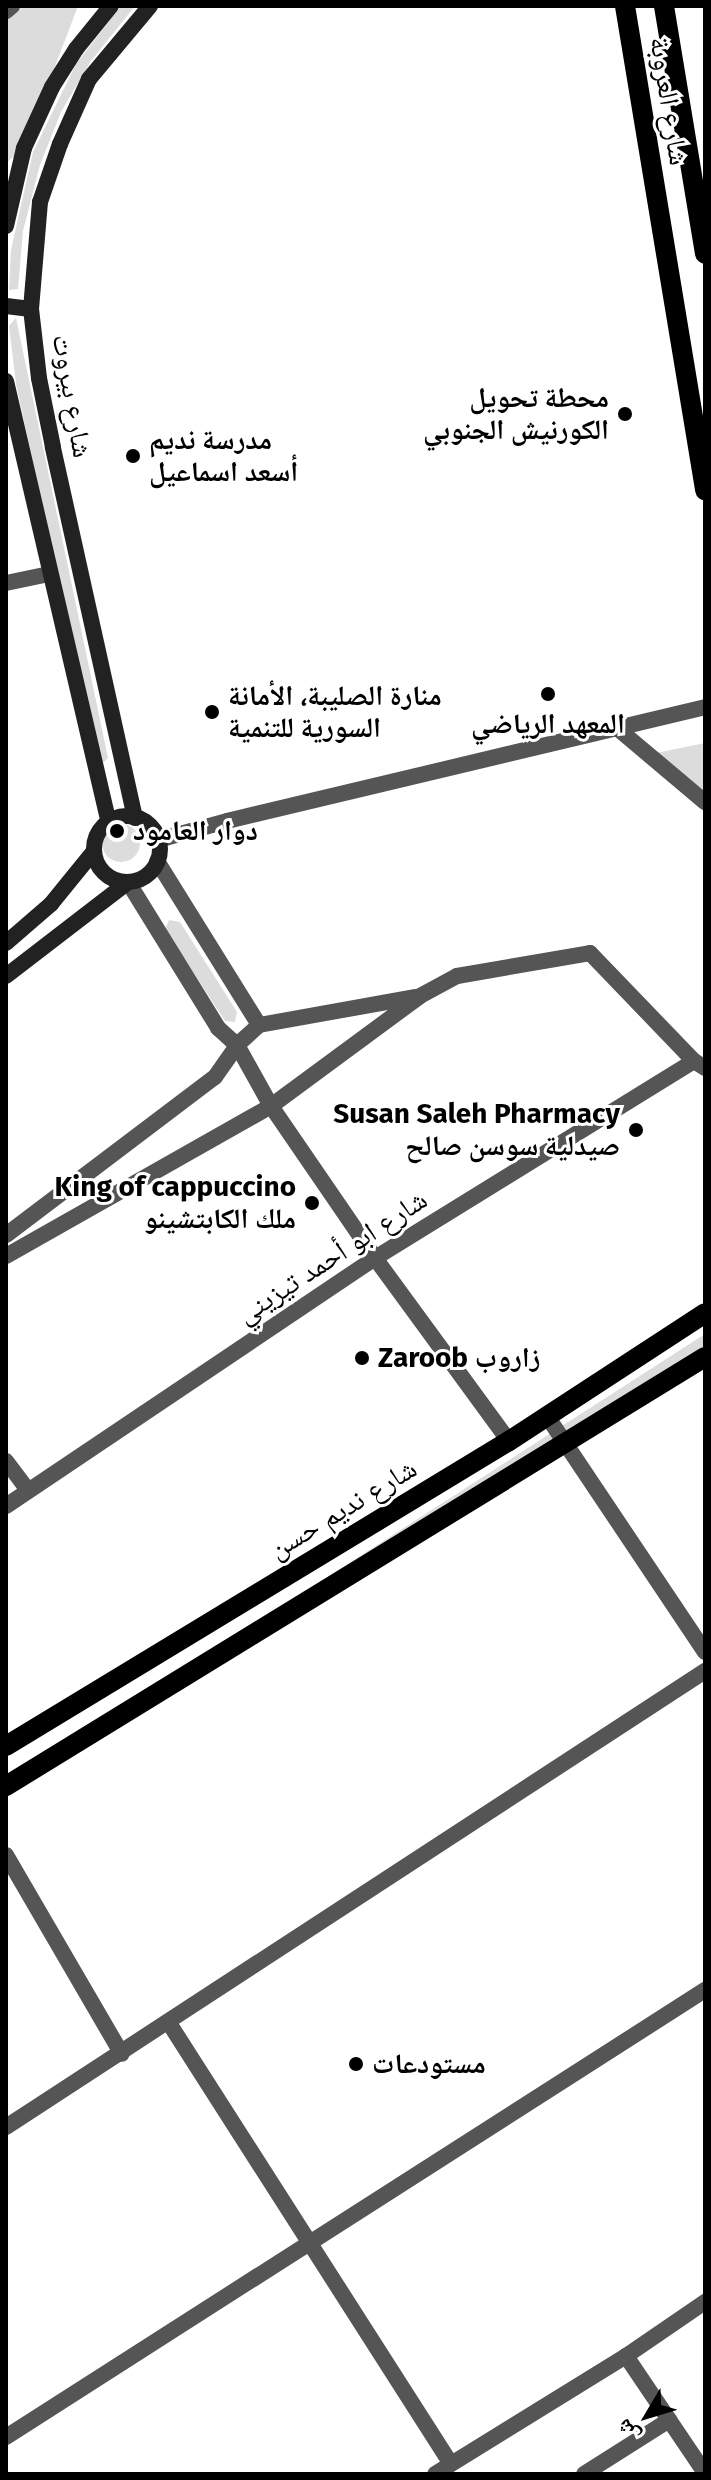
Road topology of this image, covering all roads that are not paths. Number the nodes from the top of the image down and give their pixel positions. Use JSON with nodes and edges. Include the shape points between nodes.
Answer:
{"nodes":[{"id":1,"x":12,"y":6,"type":"edge"},
{"id":2,"x":111,"y":6,"type":"edge"},
{"id":3,"x":150,"y":6,"type":"edge"},
{"id":4,"x":625,"y":6,"type":"edge"},
{"id":5,"x":664,"y":6,"type":"edge"},
{"id":6,"x":6,"y":11,"type":"edge"},
{"id":7,"x":6,"y":226,"type":"edge"},
{"id":8,"x":705,"y":254,"type":"edge"},
{"id":9,"x":6,"y":306,"type":"edge"},
{"id":10,"x":31,"y":309,"type":"junction"},
{"id":11,"x":6,"y":381,"type":"edge"},
{"id":12,"x":705,"y":490,"type":"edge"},
{"id":13,"x":49,"y":574,"type":"junction"},
{"id":14,"x":6,"y":583,"type":"edge"},
{"id":15,"x":705,"y":707,"type":"edge"},
{"id":16,"x":617,"y":728,"type":"junction"},
{"id":17,"x":705,"y":802,"type":"edge"},
{"id":18,"x":135,"y":818,"type":"junction"},
{"id":19,"x":109,"y":822,"type":"junction"},
{"id":20,"x":158,"y":840,"type":"junction"},
{"id":21,"x":94,"y":851,"type":"junction"},
{"id":22,"x":157,"y":861,"type":"junction"},
{"id":23,"x":128,"y":882,"type":"junction"},
{"id":24,"x":6,"y":943,"type":"edge"},
{"id":25,"x":6,"y":976,"type":"edge"},
{"id":26,"x":420,"y":996,"type":"junction"},
{"id":27,"x":259,"y":1025,"type":"junction"},
{"id":28,"x":237,"y":1045,"type":"junction"},
{"id":29,"x":699,"y":1064,"type":"edge"},
{"id":30,"x":271,"y":1106,"type":"junction"},
{"id":31,"x":6,"y":1235,"type":"edge"},
{"id":32,"x":6,"y":1256,"type":"edge"},
{"id":33,"x":375,"y":1258,"type":"junction"},
{"id":34,"x":705,"y":1313,"type":"edge"},
{"id":35,"x":705,"y":1357,"type":"edge"},
{"id":36,"x":547,"y":1416,"type":"junction"},
{"id":37,"x":509,"y":1441,"type":"junction"},
{"id":38,"x":568,"y":1444,"type":"junction"},
{"id":39,"x":6,"y":1461,"type":"edge"},
{"id":40,"x":28,"y":1490,"type":"junction"},
{"id":41,"x":6,"y":1506,"type":"edge"},
{"id":42,"x":705,"y":1652,"type":"edge"},
{"id":43,"x":705,"y":1671,"type":"edge"},
{"id":44,"x":6,"y":1746,"type":"edge"},
{"id":45,"x":7,"y":1782,"type":"edge"},
{"id":46,"x":6,"y":1855,"type":"edge"},
{"id":47,"x":705,"y":1990,"type":"edge"},
{"id":48,"x":169,"y":2023,"type":"junction"},
{"id":49,"x":122,"y":2054,"type":"junction"},
{"id":50,"x":6,"y":2127,"type":"edge"},
{"id":51,"x":309,"y":2245,"type":"junction"},
{"id":52,"x":705,"y":2302,"type":"edge"},
{"id":53,"x":626,"y":2356,"type":"junction"},
{"id":54,"x":669,"y":2420,"type":"junction"},
{"id":55,"x":6,"y":2437,"type":"edge"},
{"id":56,"x":451,"y":2464,"type":"junction"},
{"id":57,"x":705,"y":2473,"type":"edge"},
{"id":58,"x":435,"y":2474,"type":"edge"},
{"id":59,"x":584,"y":2474,"type":"edge"}],
"edges":[{"from":1,"to":6,"type":"street"},
{"from":2,"to":7,"type":"main road","via":[[52,87],[24,148]]},
{"from":3,"to":10,"type":"main road","name":"شارع بيروت","via":[[89,79],[60,144],[40,202]]},
{"from":4,"to":12,"type":"main road","name":"شارع العروبة"},
{"from":5,"to":8,"type":"main road","name":"شارع العروبة"},
{"from":9,"to":10,"type":"main road"},
{"from":10,"to":18,"type":"main road","name":"شارع بيروت","via":[[53,447]]},
{"from":11,"to":13,"type":"main road","name":"شارع بيروت"},
{"from":13,"to":14,"type":"street"},
{"from":13,"to":19,"type":"main road","name":"شارع بيروت"},
{"from":15,"to":16,"type":"street"},
{"from":16,"to":17,"type":"street"},
{"from":16,"to":20,"type":"street"},
{"from":18,"to":19,"type":"main road"},
{"from":18,"to":20,"type":"main road","via":[[150,826]]},
{"from":19,"to":21,"type":"main road","via":[[97,834]]},
{"from":20,"to":22,"type":"main road"},
{"from":21,"to":23,"type":"main road","via":[[109,877]]},
{"from":21,"to":24,"type":"main road","via":[[51,904]]},
{"from":22,"to":23,"type":"main road","via":[[146,876]]},
{"from":22,"to":27,"type":"street"},
{"from":23,"to":25,"type":"main road"},
{"from":23,"to":28,"type":"street","via":[[218,1028]]},
{"from":26,"to":27,"type":"street"},
{"from":26,"to":29,"type":"street","via":[[457,976],[590,953]]},
{"from":26,"to":30,"type":"street"},
{"from":27,"to":28,"type":"street"},
{"from":28,"to":30,"type":"street"},
{"from":28,"to":31,"type":"street","via":[[215,1077]]},
{"from":29,"to":33,"type":"street","name":"شارع ابو أحمد تيزيني"},
{"from":30,"to":32,"type":"street"},
{"from":30,"to":33,"type":"street"},
{"from":33,"to":37,"type":"street"},
{"from":33,"to":40,"type":"street","name":"شارع ابو أحمد تيزيني"},
{"from":34,"to":36,"type":"main road","name":"شارع نديم حسن"},
{"from":35,"to":38,"type":"main road"},
{"from":36,"to":37,"type":"main road","name":"شارع نديم حسن"},
{"from":36,"to":38,"type":"street"},
{"from":37,"to":44,"type":"main road","name":"شارع نديم حسن"},
{"from":38,"to":42,"type":"street"},
{"from":38,"to":45,"type":"main road"},
{"from":39,"to":40,"type":"street"},
{"from":40,"to":41,"type":"street","name":"شارع ابو أحمد تيزيني"},
{"from":43,"to":48,"type":"street"},
{"from":46,"to":49,"type":"street"},
{"from":47,"to":51,"type":"street"},
{"from":48,"to":49,"type":"street"},
{"from":48,"to":51,"type":"street"},
{"from":49,"to":50,"type":"street"},
{"from":51,"to":55,"type":"street"},
{"from":51,"to":56,"type":"street"},
{"from":52,"to":53,"type":"street"},
{"from":53,"to":54,"type":"street"},
{"from":53,"to":56,"type":"street"},
{"from":54,"to":57,"type":"street"},
{"from":54,"to":59,"type":"street"},
{"from":56,"to":58,"type":"street"}]}
